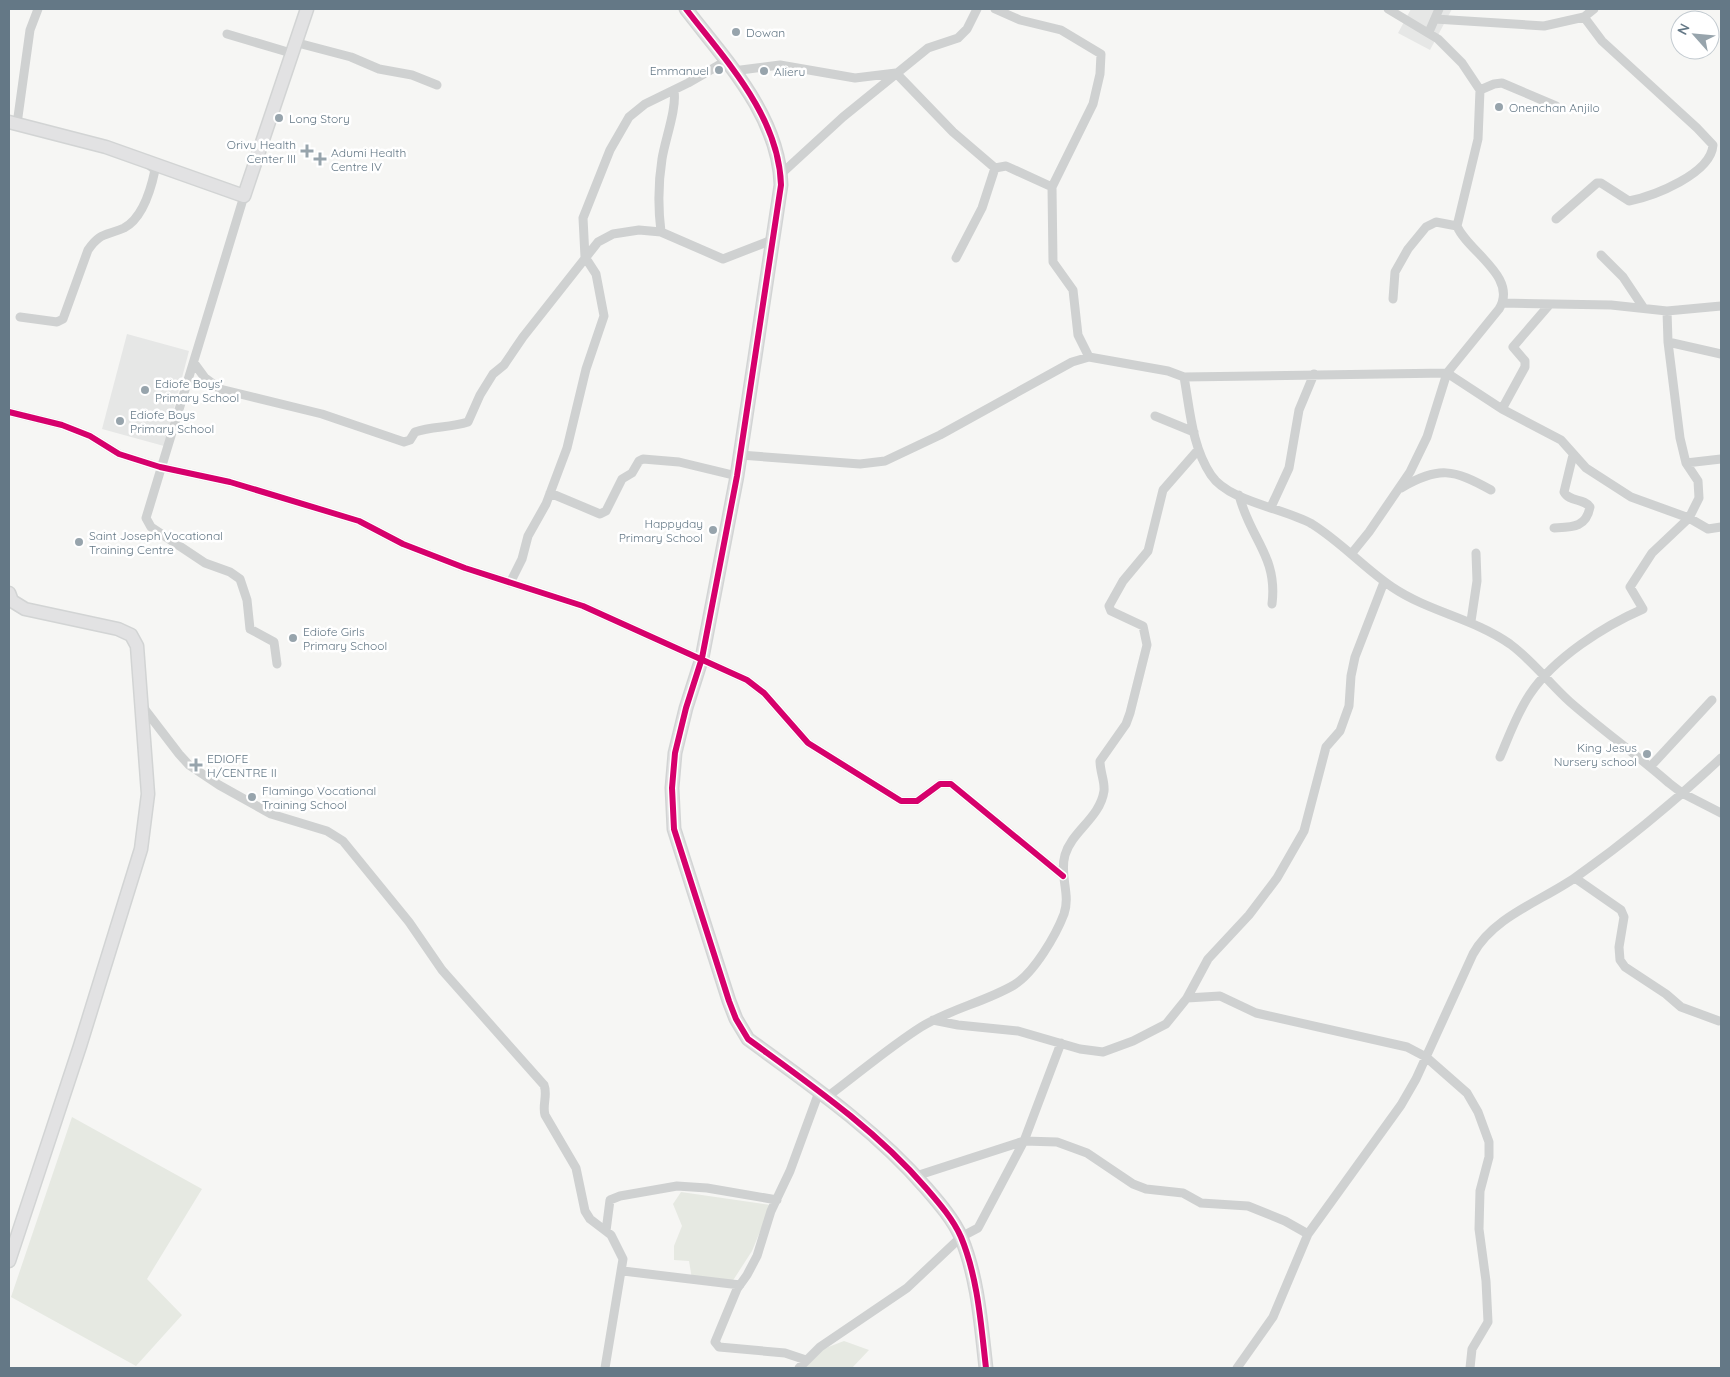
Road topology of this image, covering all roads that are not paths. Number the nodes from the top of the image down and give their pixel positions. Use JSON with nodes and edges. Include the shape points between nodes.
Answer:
{"nodes":[{"id":1,"x":38,"y":9,"type":"edge"},
{"id":2,"x":307,"y":9,"type":"edge"},
{"id":3,"x":686,"y":9,"type":"edge"},
{"id":4,"x":977,"y":9,"type":"edge"},
{"id":5,"x":996,"y":9,"type":"edge"},
{"id":6,"x":1388,"y":9,"type":"edge"},
{"id":7,"x":1439,"y":9,"type":"edge"},
{"id":8,"x":1594,"y":9,"type":"edge"},
{"id":9,"x":1584,"y":17,"type":"junction"},
{"id":10,"x":1435,"y":19,"type":"junction"},
{"id":11,"x":1428,"y":32,"type":"junction"},
{"id":12,"x":227,"y":34,"type":"dead end"},
{"id":13,"x":292,"y":48,"type":"junction"},
{"id":14,"x":730,"y":66,"type":"junction"},
{"id":15,"x":896,"y":73,"type":"junction"},
{"id":16,"x":438,"y":85,"type":"dead end"},
{"id":17,"x":1480,"y":90,"type":"junction"},
{"id":18,"x":674,"y":91,"type":"junction"},
{"id":19,"x":1556,"y":106,"type":"dead end"},
{"id":20,"x":13,"y":123,"type":"edge"},
{"id":21,"x":144,"y":160,"type":"junction"},
{"id":22,"x":995,"y":168,"type":"junction"},
{"id":23,"x":781,"y":174,"type":"junction"},
{"id":24,"x":1052,"y":187,"type":"junction"},
{"id":25,"x":244,"y":196,"type":"junction"},
{"id":26,"x":1556,"y":219,"type":"dead end"},
{"id":27,"x":1457,"y":226,"type":"junction"},
{"id":28,"x":660,"y":232,"type":"junction"},
{"id":29,"x":772,"y":240,"type":"junction"},
{"id":30,"x":1601,"y":255,"type":"dead end"},
{"id":31,"x":585,"y":257,"type":"junction"},
{"id":32,"x":956,"y":258,"type":"dead end"},
{"id":33,"x":1392,"y":299,"type":"dead end"},
{"id":34,"x":1502,"y":304,"type":"junction"},
{"id":35,"x":1550,"y":304,"type":"junction"},
{"id":36,"x":1721,"y":306,"type":"edge"},
{"id":37,"x":1643,"y":307,"type":"junction"},
{"id":38,"x":1667,"y":311,"type":"junction"},
{"id":39,"x":20,"y":317,"type":"dead end"},
{"id":40,"x":1668,"y":342,"type":"junction"},
{"id":41,"x":1721,"y":354,"type":"edge"},
{"id":42,"x":1089,"y":357,"type":"junction"},
{"id":43,"x":194,"y":362,"type":"junction"},
{"id":44,"x":1447,"y":373,"type":"junction"},
{"id":45,"x":1314,"y":374,"type":"junction"},
{"id":46,"x":1184,"y":378,"type":"junction"},
{"id":47,"x":1502,"y":409,"type":"junction"},
{"id":48,"x":9,"y":412,"type":"edge"},
{"id":49,"x":1155,"y":416,"type":"dead end"},
{"id":50,"x":1194,"y":432,"type":"junction"},
{"id":51,"x":1198,"y":450,"type":"junction"},
{"id":52,"x":740,"y":455,"type":"junction"},
{"id":53,"x":1573,"y":455,"type":"junction"},
{"id":54,"x":1721,"y":459,"type":"edge"},
{"id":55,"x":1686,"y":464,"type":"junction"},
{"id":56,"x":160,"y":467,"type":"junction"},
{"id":57,"x":737,"y":476,"type":"junction"},
{"id":58,"x":1400,"y":488,"type":"junction"},
{"id":59,"x":1491,"y":490,"type":"dead end"},
{"id":60,"x":550,"y":493,"type":"junction"},
{"id":61,"x":1239,"y":495,"type":"junction"},
{"id":62,"x":1271,"y":507,"type":"junction"},
{"id":63,"x":1689,"y":518,"type":"junction"},
{"id":64,"x":1721,"y":527,"type":"edge"},
{"id":65,"x":1554,"y":528,"type":"dead end"},
{"id":66,"x":1352,"y":553,"type":"junction"},
{"id":67,"x":1476,"y":553,"type":"dead end"},
{"id":68,"x":1384,"y":582,"type":"junction"},
{"id":69,"x":510,"y":583,"type":"junction"},
{"id":70,"x":9,"y":593,"type":"edge"},
{"id":71,"x":1272,"y":604,"type":"dead end"},
{"id":72,"x":1471,"y":621,"type":"junction"},
{"id":73,"x":702,"y":658,"type":"junction"},
{"id":74,"x":277,"y":664,"type":"dead end"},
{"id":75,"x":1546,"y":676,"type":"junction"},
{"id":76,"x":1712,"y":700,"type":"dead end"},
{"id":77,"x":143,"y":707,"type":"junction"},
{"id":78,"x":1500,"y":757,"type":"dead end"},
{"id":79,"x":1721,"y":758,"type":"edge"},
{"id":80,"x":1650,"y":767,"type":"junction"},
{"id":81,"x":1682,"y":793,"type":"junction"},
{"id":82,"x":1721,"y":813,"type":"edge"},
{"id":83,"x":1063,"y":876,"type":"junction"},
{"id":84,"x":1575,"y":878,"type":"junction"},
{"id":85,"x":1187,"y":998,"type":"junction"},
{"id":86,"x":933,"y":1020,"type":"junction"},
{"id":87,"x":1720,"y":1022,"type":"dead end"},
{"id":88,"x":1060,"y":1043,"type":"junction"},
{"id":89,"x":1426,"y":1057,"type":"junction"},
{"id":90,"x":823,"y":1094,"type":"junction"},
{"id":91,"x":1024,"y":1141,"type":"junction"},
{"id":92,"x":916,"y":1176,"type":"junction"},
{"id":93,"x":776,"y":1200,"type":"junction"},
{"id":94,"x":606,"y":1231,"type":"junction"},
{"id":95,"x":1308,"y":1234,"type":"junction"},
{"id":96,"x":961,"y":1237,"type":"junction"},
{"id":97,"x":9,"y":1261,"type":"edge"},
{"id":98,"x":623,"y":1271,"type":"junction"},
{"id":99,"x":740,"y":1285,"type":"junction"},
{"id":100,"x":806,"y":1360,"type":"junction"},
{"id":101,"x":605,"y":1368,"type":"edge"},
{"id":102,"x":799,"y":1368,"type":"edge"},
{"id":103,"x":986,"y":1368,"type":"edge"},
{"id":104,"x":1236,"y":1368,"type":"edge"},
{"id":105,"x":1470,"y":1368,"type":"edge"}],
"edges":[{"from":1,"to":20,"type":"street","via":[[30,30]]},
{"from":2,"to":13,"type":"street"},
{"from":3,"to":14,"type":"street"},
{"from":4,"to":15,"type":"street","via":[[967,29],[958,38],[928,48]]},
{"from":5,"to":24,"type":"street","via":[[1020,20],[1061,30],[1100,54],[1100,74],[1093,104]]},
{"from":6,"to":11,"type":"street"},
{"from":7,"to":10,"type":"street"},
{"from":8,"to":9,"type":"street"},
{"from":9,"to":10,"type":"street","via":[[1544,26]]},
{"from":9,"to":26,"type":"street","via":[[1602,41],[1713,146],[1701,167],[1686,179],[1631,201],[1601,183],[1596,184]]},
{"from":10,"to":11,"type":"street"},
{"from":11,"to":17,"type":"street","via":[[1462,63]]},
{"from":12,"to":13,"type":"street"},
{"from":13,"to":16,"type":"street","via":[[351,57],[379,70],[412,75]]},
{"from":13,"to":25,"type":"street"},
{"from":14,"to":15,"type":"street","via":[[780,65],[855,78]]},
{"from":14,"to":18,"type":"street"},
{"from":14,"to":23,"type":"street","via":[[766,122],[774,140]]},
{"from":15,"to":22,"type":"street","via":[[953,132]]},
{"from":15,"to":23,"type":"street"},
{"from":17,"to":19,"type":"street","via":[[1502,83]]},
{"from":17,"to":27,"type":"street","via":[[1478,139]]},
{"from":18,"to":28,"type":"street","via":[[675,102],[662,158],[658,206]]},
{"from":18,"to":31,"type":"street","via":[[645,104],[629,117],[610,150],[583,218]]},
{"from":20,"to":21,"type":"street"},
{"from":21,"to":25,"type":"street"},
{"from":21,"to":39,"type":"street","via":[[155,170],[140,212],[126,227],[94,240],[63,319],[57,322]]},
{"from":22,"to":24,"type":"street","via":[[1006,166]]},
{"from":22,"to":32,"type":"street","via":[[982,208]]},
{"from":23,"to":29,"type":"street"},
{"from":24,"to":42,"type":"street","via":[[1053,262],[1072,290],[1078,335]]},
{"from":25,"to":43,"type":"street"},
{"from":27,"to":33,"type":"street","via":[[1436,222],[1426,227],[1394,272]]},
{"from":27,"to":34,"type":"street","via":[[1501,284]]},
{"from":28,"to":29,"type":"street","via":[[718,258],[729,257]]},
{"from":28,"to":31,"type":"street","via":[[639,230],[613,234],[598,242]]},
{"from":29,"to":52,"type":"street"},
{"from":30,"to":37,"type":"street","via":[[1622,277]]},
{"from":31,"to":43,"type":"street","via":[[504,365],[492,374],[468,422],[421,430],[404,442],[322,414],[220,389],[205,378]]},
{"from":31,"to":60,"type":"street","via":[[596,274],[604,316],[586,370],[567,448]]},
{"from":34,"to":35,"type":"street"},
{"from":34,"to":44,"type":"street"},
{"from":35,"to":37,"type":"street"},
{"from":35,"to":47,"type":"street","via":[[1513,347],[1525,361],[1526,368]]},
{"from":36,"to":38,"type":"street"},
{"from":37,"to":38,"type":"street"},
{"from":38,"to":40,"type":"street"},
{"from":40,"to":41,"type":"street"},
{"from":40,"to":55,"type":"street"},
{"from":42,"to":46,"type":"street","via":[[1168,371]]},
{"from":42,"to":52,"type":"street","via":[[1072,362],[940,435],[884,461],[860,464]]},
{"from":43,"to":56,"type":"street"},
{"from":44,"to":45,"type":"street"},
{"from":44,"to":47,"type":"street"},
{"from":44,"to":58,"type":"street","via":[[1426,437]]},
{"from":45,"to":46,"type":"street"},
{"from":45,"to":62,"type":"street","via":[[1299,410],[1289,468]]},
{"from":46,"to":50,"type":"street"},
{"from":47,"to":53,"type":"street","via":[[1561,440]]},
{"from":48,"to":56,"type":"street","via":[[62,425],[90,436],[119,454]]},
{"from":49,"to":50,"type":"street"},
{"from":50,"to":51,"type":"street"},
{"from":51,"to":61,"type":"street","via":[[1211,476]]},
{"from":51,"to":83,"type":"street","via":[[1163,490],[1148,551],[1123,581],[1109,606],[1111,612],[1143,626],[1147,645],[1126,724],[1100,761],[1104,784],[1101,799],[1090,820],[1069,844],[1064,857]]},
{"from":52,"to":57,"type":"street"},
{"from":53,"to":63,"type":"street","via":[[1586,468],[1631,497]]},
{"from":53,"to":65,"type":"street","via":[[1564,492],[1569,498],[1588,504],[1589,516],[1578,526]]},
{"from":54,"to":55,"type":"street"},
{"from":55,"to":63,"type":"street","via":[[1698,481],[1699,498]]},
{"from":56,"to":69,"type":"street","via":[[230,482],[359,521],[404,544]]},
{"from":56,"to":74,"type":"street","via":[[147,522],[205,564],[240,579],[247,600],[250,629],[274,642]]},
{"from":57,"to":60,"type":"street","via":[[679,462],[643,459],[632,473],[622,479],[606,511],[600,514]]},
{"from":57,"to":73,"type":"street"},
{"from":58,"to":59,"type":"street","via":[[1422,476],[1443,473],[1458,474]]},
{"from":58,"to":66,"type":"street"},
{"from":60,"to":69,"type":"street","via":[[528,536],[522,559]]},
{"from":61,"to":62,"type":"street"},
{"from":61,"to":71,"type":"street","via":[[1249,526],[1273,574]]},
{"from":62,"to":66,"type":"street","via":[[1312,525]]},
{"from":63,"to":64,"type":"street","via":[[1712,530]]},
{"from":63,"to":75,"type":"street","via":[[1652,553],[1630,587],[1643,609],[1584,642]]},
{"from":66,"to":68,"type":"street"},
{"from":67,"to":72,"type":"street","via":[[1477,581]]},
{"from":68,"to":72,"type":"street","via":[[1424,606]]},
{"from":68,"to":85,"type":"street","via":[[1355,658],[1345,720],[1326,747],[1298,844],[1278,878],[1249,916],[1208,959]]},
{"from":69,"to":73,"type":"street","via":[[583,606]]},
{"from":70,"to":77,"type":"street","via":[[12,600],[25,609],[118,629],[131,635],[137,646]]},
{"from":72,"to":75,"type":"street","via":[[1510,645]]},
{"from":73,"to":83,"type":"street","via":[[730,670],[758,688],[808,743],[901,801],[917,801],[940,784],[951,784]]},
{"from":73,"to":90,"type":"street","via":[[676,753],[672,788],[674,829],[736,1019],[748,1039]]},
{"from":75,"to":78,"type":"street","via":[[1527,699]]},
{"from":75,"to":80,"type":"street","via":[[1569,701]]},
{"from":76,"to":80,"type":"street"},
{"from":77,"to":94,"type":"street","via":[[189,765],[251,805],[327,831],[356,856],[415,930],[442,970],[544,1086],[545,1115],[576,1168],[585,1211]]},
{"from":77,"to":97,"type":"street","via":[[148,794],[141,849]]},
{"from":79,"to":81,"type":"street"},
{"from":80,"to":81,"type":"street"},
{"from":81,"to":82,"type":"street"},
{"from":81,"to":84,"type":"street"},
{"from":83,"to":86,"type":"street","via":[[1068,901],[1063,916],[1054,937],[1029,970],[1016,984]]},
{"from":84,"to":87,"type":"street","via":[[1621,910],[1624,918],[1619,947],[1620,960],[1625,967],[1680,1007]]},
{"from":84,"to":89,"type":"street","via":[[1499,924],[1484,937],[1473,954]]},
{"from":85,"to":88,"type":"street","via":[[1166,1024],[1111,1050],[1091,1051]]},
{"from":85,"to":89,"type":"street","via":[[1220,996],[1256,1013],[1394,1043]]},
{"from":86,"to":88,"type":"street","via":[[1018,1031]]},
{"from":86,"to":90,"type":"street"},
{"from":88,"to":91,"type":"street"},
{"from":89,"to":95,"type":"street","via":[[1401,1104]]},
{"from":89,"to":105,"type":"street","via":[[1467,1093],[1489,1142],[1489,1157],[1480,1191],[1479,1229],[1488,1322],[1472,1349]]},
{"from":90,"to":92,"type":"street","via":[[871,1131]]},
{"from":90,"to":93,"type":"street"},
{"from":91,"to":92,"type":"street"},
{"from":91,"to":95,"type":"street","via":[[1067,1144],[1106,1164],[1133,1184],[1183,1193],[1201,1203],[1248,1206]]},
{"from":91,"to":96,"type":"street","via":[[978,1228]]},
{"from":92,"to":96,"type":"street","via":[[942,1206]]},
{"from":93,"to":94,"type":"street","via":[[677,1186],[620,1196],[610,1200]]},
{"from":93,"to":99,"type":"street","via":[[757,1256]]},
{"from":94,"to":98,"type":"street","via":[[619,1249]]},
{"from":95,"to":104,"type":"street","via":[[1273,1317]]},
{"from":96,"to":100,"type":"street","via":[[907,1288]]},
{"from":96,"to":103,"type":"street","via":[[980,1316]]},
{"from":98,"to":99,"type":"street"},
{"from":98,"to":101,"type":"street"},
{"from":99,"to":100,"type":"street","via":[[716,1345],[785,1353]]},
{"from":100,"to":102,"type":"street"}]}
